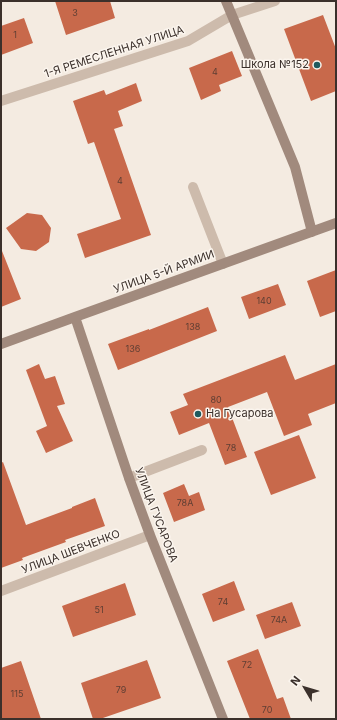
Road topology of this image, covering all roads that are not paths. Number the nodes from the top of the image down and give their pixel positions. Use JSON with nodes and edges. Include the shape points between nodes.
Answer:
{"nodes":[{"id":1,"x":226,"y":1,"type":"edge"},
{"id":2,"x":275,"y":1,"type":"edge"},
{"id":3,"x":232,"y":15,"type":"junction"},
{"id":4,"x":1,"y":101,"type":"edge"},
{"id":5,"x":193,"y":187,"type":"dead end"},
{"id":6,"x":336,"y":223,"type":"edge"},
{"id":7,"x":312,"y":232,"type":"junction"},
{"id":8,"x":223,"y":264,"type":"junction"},
{"id":9,"x":75,"y":317,"type":"junction"},
{"id":10,"x":1,"y":344,"type":"edge"},
{"id":11,"x":202,"y":450,"type":"dead end"},
{"id":12,"x":129,"y":478,"type":"junction"},
{"id":13,"x":150,"y":535,"type":"junction"},
{"id":14,"x":1,"y":591,"type":"edge"},
{"id":15,"x":223,"y":719,"type":"edge"}],
"edges":[{"from":1,"to":3,"type":"street"},
{"from":2,"to":3,"type":"street","name":"1-Я РЕМЕСЛЕННАЯ УЛИЦА"},
{"from":3,"to":4,"type":"street","name":"1-Я РЕМЕСЛЕННАЯ УЛИЦА","via":[[188,41]]},
{"from":3,"to":7,"type":"street","via":[[295,167]]},
{"from":5,"to":8,"type":"street"},
{"from":6,"to":7,"type":"street","name":"УЛИЦА 5-Й АРМИИ"},
{"from":7,"to":8,"type":"street","name":"УЛИЦА 5-Й АРМИИ"},
{"from":8,"to":9,"type":"street","name":"УЛИЦА 5-Й АРМИИ"},
{"from":9,"to":10,"type":"street","name":"УЛИЦА 5-Й АРМИИ"},
{"from":9,"to":12,"type":"street","name":"УЛИЦА ГУСАРОВА"},
{"from":11,"to":12,"type":"street"},
{"from":12,"to":13,"type":"street","name":"УЛИЦА ГУСАРОВА"},
{"from":13,"to":14,"type":"street","name":"УЛИЦА ШЕВЧЕНКО"},
{"from":13,"to":15,"type":"street","name":"УЛИЦА ГУСАРОВА"}]}
